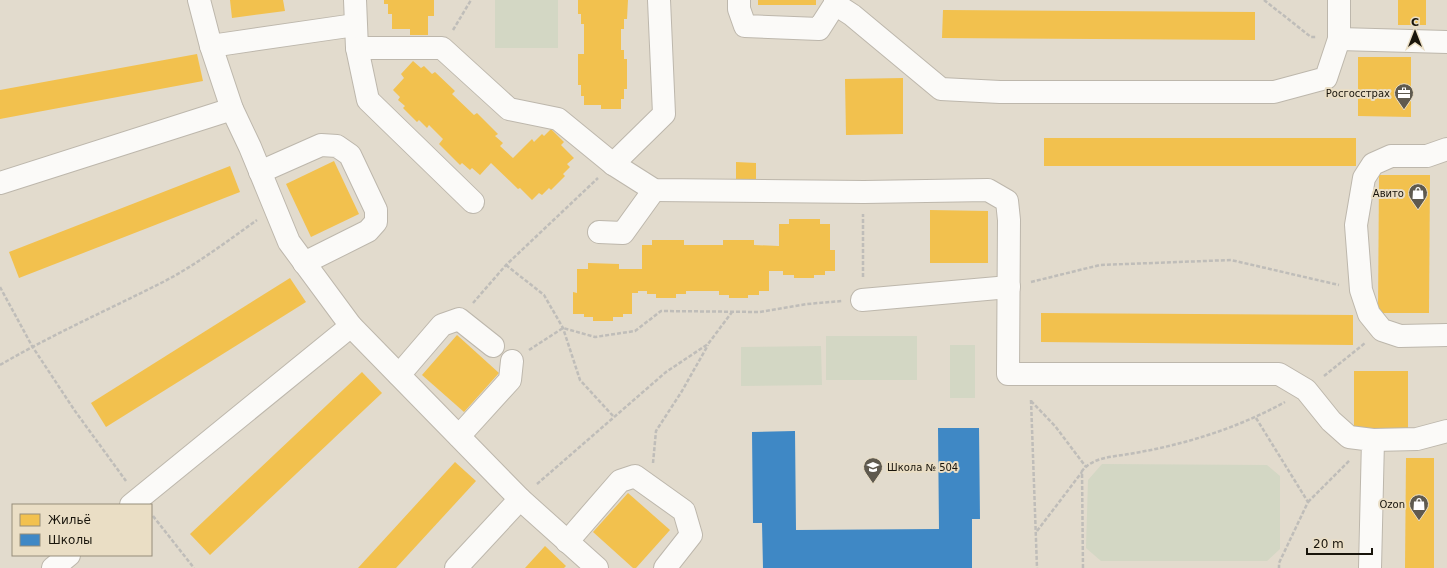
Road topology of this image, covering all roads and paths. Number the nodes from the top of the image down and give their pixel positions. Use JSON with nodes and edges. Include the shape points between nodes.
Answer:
{"nodes":[{"id":1,"x":199,"y":0,"type":"edge"},
{"id":2,"x":355,"y":0,"type":"edge"},
{"id":3,"x":471,"y":0,"type":"edge"},
{"id":4,"x":659,"y":0,"type":"edge"},
{"id":5,"x":740,"y":0,"type":"edge"},
{"id":6,"x":1264,"y":0,"type":"edge"},
{"id":7,"x":1339,"y":0,"type":"edge"},
{"id":8,"x":835,"y":2,"type":"edge"},
{"id":9,"x":355,"y":25,"type":"junction"},
{"id":10,"x":1306,"y":33,"type":"dead end"},
{"id":11,"x":1339,"y":39,"type":"junction"},
{"id":12,"x":1447,"y":42,"type":"edge"},
{"id":13,"x":211,"y":46,"type":"junction"},
{"id":14,"x":357,"y":48,"type":"junction"},
{"id":15,"x":442,"y":48,"type":"junction"},
{"id":16,"x":232,"y":109,"type":"junction"},
{"id":17,"x":1447,"y":149,"type":"edge"},
{"id":18,"x":613,"y":164,"type":"junction"},
{"id":19,"x":260,"y":172,"type":"junction"},
{"id":20,"x":0,"y":183,"type":"edge"},
{"id":21,"x":654,"y":190,"type":"junction"},
{"id":22,"x":864,"y":192,"type":"junction"},
{"id":23,"x":473,"y":202,"type":"dead end"},
{"id":24,"x":275,"y":207,"type":"junction"},
{"id":25,"x":599,"y":232,"type":"dead end"},
{"id":26,"x":304,"y":263,"type":"junction"},
{"id":27,"x":506,"y":265,"type":"junction"},
{"id":28,"x":0,"y":287,"type":"edge"},
{"id":29,"x":1009,"y":287,"type":"junction"},
{"id":30,"x":1361,"y":290,"type":"junction"},
{"id":31,"x":862,"y":300,"type":"junction"},
{"id":32,"x":732,"y":312,"type":"junction"},
{"id":33,"x":459,"y":318,"type":"junction"},
{"id":34,"x":351,"y":326,"type":"junction"},
{"id":35,"x":563,"y":328,"type":"junction"},
{"id":36,"x":1382,"y":330,"type":"junction"},
{"id":37,"x":1447,"y":335,"type":"edge"},
{"id":38,"x":708,"y":344,"type":"junction"},
{"id":39,"x":32,"y":346,"type":"junction"},
{"id":40,"x":493,"y":346,"type":"dead end"},
{"id":41,"x":512,"y":361,"type":"joint"},
{"id":42,"x":0,"y":365,"type":"edge"},
{"id":43,"x":1008,"y":374,"type":"junction"},
{"id":44,"x":399,"y":375,"type":"junction"},
{"id":45,"x":1306,"y":390,"type":"junction"},
{"id":46,"x":1031,"y":400,"type":"junction"},
{"id":47,"x":614,"y":417,"type":"junction"},
{"id":48,"x":1256,"y":418,"type":"junction"},
{"id":49,"x":1447,"y":431,"type":"edge"},
{"id":50,"x":459,"y":436,"type":"junction"},
{"id":51,"x":1374,"y":440,"type":"junction"},
{"id":52,"x":653,"y":465,"type":"dead end"},
{"id":53,"x":1086,"y":467,"type":"junction"},
{"id":54,"x":1082,"y":471,"type":"junction"},
{"id":55,"x":128,"y":484,"type":"dead end"},
{"id":56,"x":520,"y":499,"type":"junction"},
{"id":57,"x":1308,"y":502,"type":"junction"},
{"id":58,"x":132,"y":504,"type":"edge"},
{"id":59,"x":152,"y":515,"type":"edge"},
{"id":60,"x":1037,"y":531,"type":"junction"},
{"id":61,"x":567,"y":542,"type":"junction"},
{"id":62,"x":68,"y":556,"type":"edge"},
{"id":63,"x":53,"y":568,"type":"edge"},
{"id":64,"x":194,"y":568,"type":"edge"},
{"id":65,"x":456,"y":568,"type":"edge"},
{"id":66,"x":597,"y":568,"type":"edge"},
{"id":67,"x":665,"y":568,"type":"edge"},
{"id":68,"x":1037,"y":568,"type":"edge"},
{"id":69,"x":1083,"y":568,"type":"edge"},
{"id":70,"x":1279,"y":568,"type":"edge"},
{"id":71,"x":1370,"y":568,"type":"edge"}],
"edges":[{"from":1,"to":13,"type":"lane"},
{"from":2,"to":9,"type":"lane"},
{"from":3,"to":15,"type":"path"},
{"from":4,"to":18,"type":"lane","via":[[664,114]]},
{"from":5,"to":8,"type":"lane","via":[[745,26],[819,29]]},
{"from":6,"to":10,"type":"path"},
{"from":7,"to":11,"type":"lane"},
{"from":8,"to":11,"type":"lane","via":[[942,89],[1000,92],[1274,92],[1326,78]]},
{"from":9,"to":13,"type":"lane"},
{"from":9,"to":14,"type":"lane"},
{"from":11,"to":12,"type":"lane"},
{"from":13,"to":16,"type":"lane"},
{"from":14,"to":15,"type":"lane"},
{"from":14,"to":23,"type":"lane","via":[[368,100]]},
{"from":15,"to":18,"type":"lane","via":[[509,109],[558,119]]},
{"from":16,"to":19,"type":"lane"},
{"from":16,"to":20,"type":"lane"},
{"from":17,"to":30,"type":"lane","via":[[1427,156],[1392,156],[1374,164],[1364,178],[1356,225]]},
{"from":18,"to":21,"type":"lane"},
{"from":18,"to":27,"type":"path"},
{"from":19,"to":24,"type":"lane"},
{"from":19,"to":26,"type":"lane","via":[[321,145],[337,146],[350,155],[376,210],[376,222],[368,231]]},
{"from":21,"to":22,"type":"lane"},
{"from":21,"to":25,"type":"lane","via":[[623,233]]},
{"from":22,"to":29,"type":"lane","via":[[988,190],[1007,201]]},
{"from":22,"to":31,"type":"path"},
{"from":24,"to":26,"type":"lane","via":[[289,242]]},
{"from":24,"to":39,"type":"path","via":[[164,281]]},
{"from":26,"to":34,"type":"lane"},
{"from":27,"to":33,"type":"path"},
{"from":27,"to":35,"type":"path","via":[[544,295]]},
{"from":28,"to":39,"type":"path"},
{"from":29,"to":30,"type":"path","via":[[1100,265],[1231,260]]},
{"from":29,"to":31,"type":"lane"},
{"from":29,"to":43,"type":"lane"},
{"from":30,"to":36,"type":"lane","via":[[1369,314]]},
{"from":31,"to":32,"type":"path","via":[[807,304],[760,312]]},
{"from":32,"to":35,"type":"path","via":[[661,311],[635,331],[595,337]]},
{"from":32,"to":38,"type":"path"},
{"from":33,"to":40,"type":"lane"},
{"from":33,"to":44,"type":"lane","via":[[442,325]]},
{"from":34,"to":44,"type":"lane"},
{"from":34,"to":58,"type":"lane"},
{"from":35,"to":41,"type":"path"},
{"from":35,"to":47,"type":"path","via":[[580,380]]},
{"from":36,"to":37,"type":"lane","via":[[1400,336]]},
{"from":36,"to":45,"type":"path"},
{"from":38,"to":47,"type":"path","via":[[666,372]]},
{"from":38,"to":52,"type":"path","via":[[656,431]]},
{"from":39,"to":42,"type":"path"},
{"from":39,"to":55,"type":"path"},
{"from":41,"to":50,"type":"lane","via":[[510,380]]},
{"from":43,"to":45,"type":"lane","via":[[1279,374]]},
{"from":43,"to":46,"type":"path"},
{"from":44,"to":50,"type":"lane"},
{"from":45,"to":48,"type":"path"},
{"from":45,"to":51,"type":"lane","via":[[1331,421],[1349,437]]},
{"from":46,"to":53,"type":"path","via":[[1055,426]]},
{"from":46,"to":60,"type":"path"},
{"from":47,"to":56,"type":"path"},
{"from":48,"to":53,"type":"path","via":[[1207,436],[1154,450],[1095,460]]},
{"from":48,"to":57,"type":"path"},
{"from":49,"to":51,"type":"lane","via":[[1417,439]]},
{"from":50,"to":56,"type":"lane"},
{"from":51,"to":57,"type":"path","via":[[1337,471]]},
{"from":51,"to":71,"type":"lane"},
{"from":53,"to":54,"type":"path"},
{"from":54,"to":60,"type":"path"},
{"from":54,"to":69,"type":"path"},
{"from":56,"to":61,"type":"lane"},
{"from":56,"to":65,"type":"lane"},
{"from":57,"to":70,"type":"path","via":[[1279,563]]},
{"from":59,"to":64,"type":"path"},
{"from":60,"to":68,"type":"path"},
{"from":61,"to":66,"type":"lane"},
{"from":61,"to":67,"type":"lane","via":[[620,481],[635,476],[684,512],[691,535]]},
{"from":62,"to":63,"type":"lane"}]}
